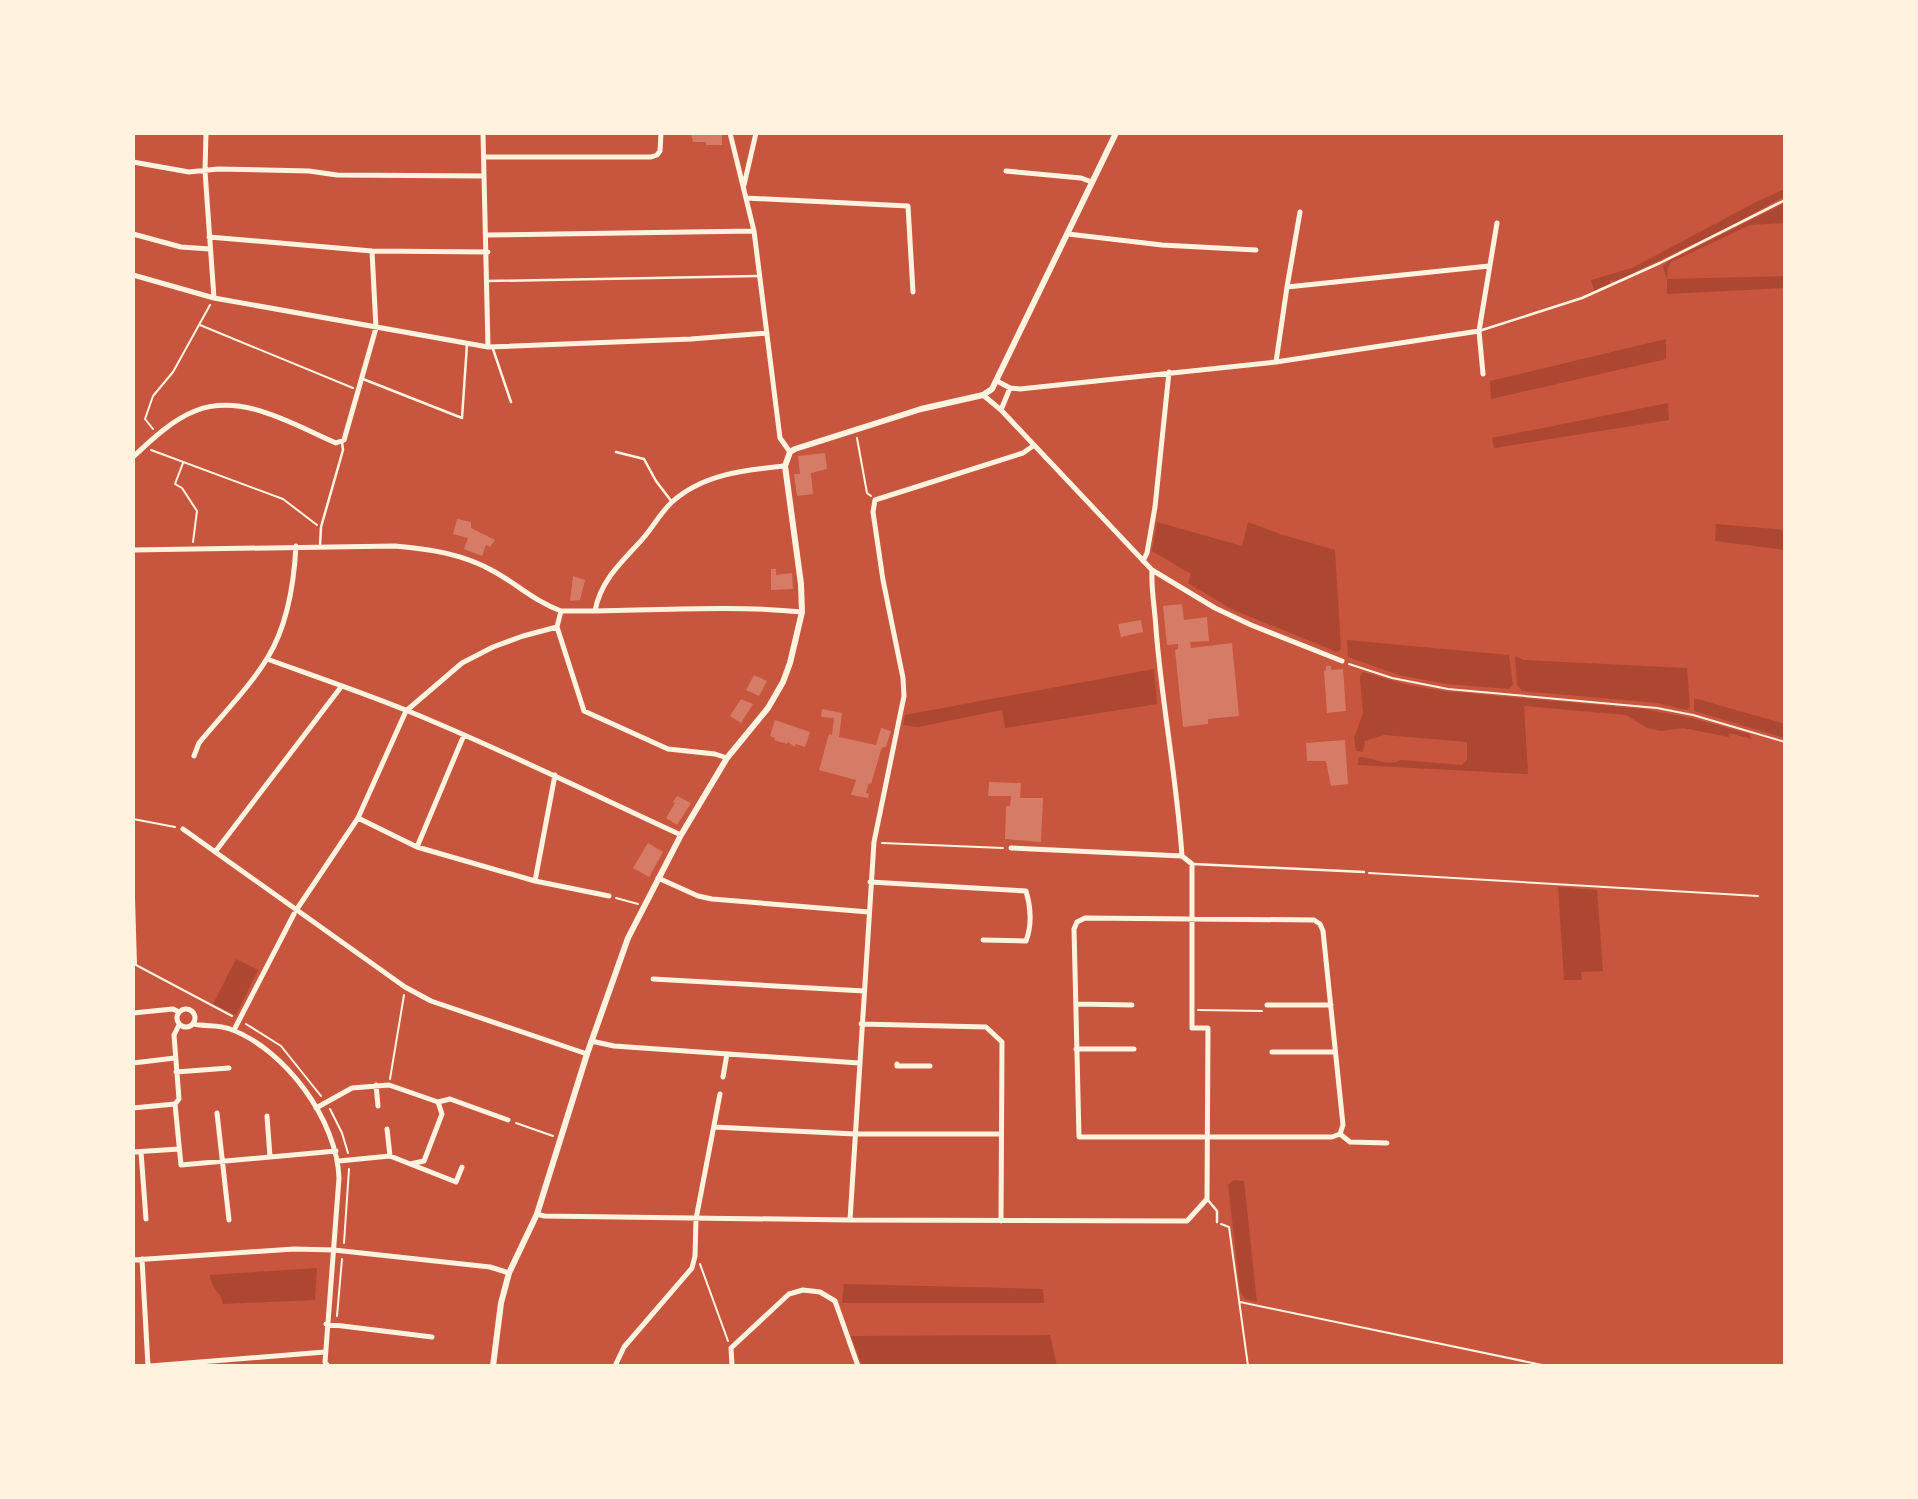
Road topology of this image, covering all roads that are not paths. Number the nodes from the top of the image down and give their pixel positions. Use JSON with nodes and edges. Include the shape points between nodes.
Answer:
{"nodes":[{"id":1,"x":206,"y":133,"type":"edge"},
{"id":2,"x":483,"y":133,"type":"edge"},
{"id":3,"x":660,"y":133,"type":"edge"},
{"id":4,"x":730,"y":133,"type":"edge"},
{"id":5,"x":756,"y":133,"type":"edge"},
{"id":6,"x":1116,"y":133,"type":"edge"},
{"id":7,"x":484,"y":157,"type":"junction"},
{"id":8,"x":133,"y":162,"type":"edge"},
{"id":9,"x":205,"y":171,"type":"junction"},
{"id":10,"x":1006,"y":171,"type":"dead end"},
{"id":11,"x":484,"y":176,"type":"junction"},
{"id":12,"x":1092,"y":182,"type":"junction"},
{"id":13,"x":743,"y":188,"type":"junction"},
{"id":14,"x":746,"y":198,"type":"junction"},
{"id":15,"x":1785,"y":200,"type":"edge"},
{"id":16,"x":1300,"y":212,"type":"dead end"},
{"id":17,"x":1497,"y":223,"type":"dead end"},
{"id":18,"x":754,"y":232,"type":"junction"},
{"id":19,"x":133,"y":234,"type":"edge"},
{"id":20,"x":1068,"y":234,"type":"junction"},
{"id":21,"x":487,"y":235,"type":"junction"},
{"id":22,"x":209,"y":237,"type":"junction"},
{"id":23,"x":210,"y":249,"type":"junction"},
{"id":24,"x":1256,"y":250,"type":"dead end"},
{"id":25,"x":372,"y":251,"type":"junction"},
{"id":26,"x":488,"y":252,"type":"junction"},
{"id":27,"x":1489,"y":266,"type":"junction"},
{"id":28,"x":133,"y":275,"type":"edge"},
{"id":29,"x":760,"y":276,"type":"junction"},
{"id":30,"x":488,"y":281,"type":"junction"},
{"id":31,"x":1287,"y":287,"type":"junction"},
{"id":32,"x":913,"y":292,"type":"dead end"},
{"id":33,"x":214,"y":298,"type":"junction"},
{"id":34,"x":376,"y":328,"type":"junction"},
{"id":35,"x":1479,"y":331,"type":"junction"},
{"id":36,"x":767,"y":333,"type":"junction"},
{"id":37,"x":467,"y":344,"type":"junction"},
{"id":38,"x":490,"y":347,"type":"junction"},
{"id":39,"x":1276,"y":362,"type":"junction"},
{"id":40,"x":1169,"y":372,"type":"junction"},
{"id":41,"x":1483,"y":374,"type":"dead end"},
{"id":42,"x":363,"y":379,"type":"junction"},
{"id":43,"x":997,"y":381,"type":"junction"},
{"id":44,"x":1010,"y":388,"type":"junction"},
{"id":45,"x":983,"y":395,"type":"junction"},
{"id":46,"x":512,"y":402,"type":"dead end"},
{"id":47,"x":1001,"y":410,"type":"junction"},
{"id":48,"x":342,"y":442,"type":"junction"},
{"id":49,"x":1033,"y":446,"type":"junction"},
{"id":50,"x":790,"y":452,"type":"junction"},
{"id":51,"x":616,"y":453,"type":"dead end"},
{"id":52,"x":133,"y":457,"type":"edge"},
{"id":53,"x":785,"y":466,"type":"junction"},
{"id":54,"x":672,"y":502,"type":"junction"},
{"id":55,"x":320,"y":545,"type":"junction"},
{"id":56,"x":296,"y":546,"type":"junction"},
{"id":57,"x":133,"y":550,"type":"edge"},
{"id":58,"x":1143,"y":561,"type":"junction"},
{"id":59,"x":1152,"y":570,"type":"junction"},
{"id":60,"x":561,"y":611,"type":"junction"},
{"id":61,"x":595,"y":611,"type":"junction"},
{"id":62,"x":802,"y":612,"type":"junction"},
{"id":63,"x":557,"y":627,"type":"junction"},
{"id":64,"x":267,"y":659,"type":"junction"},
{"id":65,"x":1342,"y":661,"type":"road end"},
{"id":66,"x":341,"y":687,"type":"junction"},
{"id":67,"x":406,"y":711,"type":"junction"},
{"id":68,"x":464,"y":735,"type":"junction"},
{"id":69,"x":194,"y":756,"type":"dead end"},
{"id":70,"x":727,"y":758,"type":"junction"},
{"id":71,"x":555,"y":775,"type":"junction"},
{"id":72,"x":358,"y":818,"type":"junction"},
{"id":73,"x":183,"y":829,"type":"road end"},
{"id":74,"x":681,"y":835,"type":"junction"},
{"id":75,"x":417,"y":847,"type":"junction"},
{"id":76,"x":1011,"y":848,"type":"road end"},
{"id":77,"x":215,"y":852,"type":"junction"},
{"id":78,"x":1182,"y":856,"type":"junction"},
{"id":79,"x":1192,"y":864,"type":"junction"},
{"id":80,"x":1364,"y":872,"type":"road end"},
{"id":81,"x":657,"y":878,"type":"junction"},
{"id":82,"x":535,"y":881,"type":"junction"},
{"id":83,"x":870,"y":882,"type":"junction"},
{"id":84,"x":609,"y":896,"type":"road end"},
{"id":85,"x":295,"y":911,"type":"junction"},
{"id":86,"x":869,"y":912,"type":"junction"},
{"id":87,"x":1192,"y":920,"type":"junction"},
{"id":88,"x":983,"y":940,"type":"dead end"},
{"id":89,"x":653,"y":979,"type":"dead end"},
{"id":90,"x":864,"y":991,"type":"junction"},
{"id":91,"x":1076,"y":1004,"type":"junction"},
{"id":92,"x":1132,"y":1005,"type":"dead end"},
{"id":93,"x":1267,"y":1005,"type":"road end"},
{"id":94,"x":1331,"y":1005,"type":"junction"},
{"id":95,"x":178,"y":1012,"type":"junction"},
{"id":96,"x":133,"y":1013,"type":"edge"},
{"id":97,"x":193,"y":1024,"type":"junction"},
{"id":98,"x":861,"y":1024,"type":"junction"},
{"id":99,"x":179,"y":1025,"type":"junction"},
{"id":100,"x":234,"y":1030,"type":"junction"},
{"id":101,"x":591,"y":1041,"type":"junction"},
{"id":102,"x":1076,"y":1049,"type":"junction"},
{"id":103,"x":1134,"y":1049,"type":"dead end"},
{"id":104,"x":1272,"y":1052,"type":"dead end"},
{"id":105,"x":1335,"y":1052,"type":"junction"},
{"id":106,"x":587,"y":1054,"type":"junction"},
{"id":107,"x":727,"y":1054,"type":"junction"},
{"id":108,"x":175,"y":1058,"type":"junction"},
{"id":109,"x":133,"y":1063,"type":"edge"},
{"id":110,"x":859,"y":1063,"type":"junction"},
{"id":111,"x":897,"y":1064,"type":"dead end"},
{"id":112,"x":930,"y":1066,"type":"dead end"},
{"id":113,"x":229,"y":1068,"type":"dead end"},
{"id":114,"x":176,"y":1072,"type":"junction"},
{"id":115,"x":723,"y":1077,"type":"dead end"},
{"id":116,"x":376,"y":1085,"type":"junction"},
{"id":117,"x":720,"y":1094,"type":"dead end"},
{"id":118,"x":438,"y":1102,"type":"junction"},
{"id":119,"x":175,"y":1104,"type":"junction"},
{"id":120,"x":378,"y":1106,"type":"dead end"},
{"id":121,"x":133,"y":1108,"type":"edge"},
{"id":122,"x":316,"y":1108,"type":"junction"},
{"id":123,"x":217,"y":1114,"type":"dead end"},
{"id":124,"x":267,"y":1116,"type":"dead end"},
{"id":125,"x":508,"y":1120,"type":"road end"},
{"id":126,"x":714,"y":1127,"type":"junction"},
{"id":127,"x":387,"y":1129,"type":"dead end"},
{"id":128,"x":855,"y":1133,"type":"junction"},
{"id":129,"x":1001,"y":1134,"type":"junction"},
{"id":130,"x":1340,"y":1134,"type":"junction"},
{"id":131,"x":1208,"y":1137,"type":"junction"},
{"id":132,"x":1387,"y":1143,"type":"dead end"},
{"id":133,"x":179,"y":1149,"type":"junction"},
{"id":134,"x":336,"y":1151,"type":"junction"},
{"id":135,"x":133,"y":1152,"type":"edge"},
{"id":136,"x":141,"y":1152,"type":"junction"},
{"id":137,"x":390,"y":1156,"type":"junction"},
{"id":138,"x":270,"y":1157,"type":"junction"},
{"id":139,"x":339,"y":1161,"type":"junction"},
{"id":140,"x":224,"y":1162,"type":"junction"},
{"id":141,"x":409,"y":1164,"type":"junction"},
{"id":142,"x":462,"y":1167,"type":"dead end"},
{"id":143,"x":1207,"y":1199,"type":"junction"},
{"id":144,"x":537,"y":1214,"type":"junction"},
{"id":145,"x":146,"y":1219,"type":"dead end"},
{"id":146,"x":696,"y":1219,"type":"junction"},
{"id":147,"x":229,"y":1220,"type":"dead end"},
{"id":148,"x":849,"y":1220,"type":"junction"},
{"id":149,"x":1001,"y":1220,"type":"junction"},
{"id":150,"x":1217,"y":1222,"type":"road end"},
{"id":151,"x":334,"y":1250,"type":"junction"},
{"id":152,"x":142,"y":1259,"type":"junction"},
{"id":153,"x":133,"y":1260,"type":"edge"},
{"id":154,"x":509,"y":1273,"type":"junction"},
{"id":155,"x":327,"y":1324,"type":"junction"},
{"id":156,"x":432,"y":1337,"type":"dead end"},
{"id":157,"x":325,"y":1352,"type":"junction"},
{"id":158,"x":149,"y":1366,"type":"edge"},
{"id":159,"x":328,"y":1366,"type":"edge"},
{"id":160,"x":493,"y":1366,"type":"edge"},
{"id":161,"x":615,"y":1366,"type":"edge"},
{"id":162,"x":732,"y":1366,"type":"edge"},
{"id":163,"x":858,"y":1366,"type":"edge"}],
"edges":[{"from":1,"to":9,"type":"street"},
{"from":2,"to":7,"type":"street"},
{"from":3,"to":7,"type":"street","via":[[660,151],[652,157]]},
{"from":4,"to":13,"type":"street"},
{"from":5,"to":13,"type":"street"},
{"from":6,"to":12,"type":"street"},
{"from":7,"to":11,"type":"street"},
{"from":8,"to":9,"type":"street"},
{"from":9,"to":11,"type":"street"},
{"from":9,"to":22,"type":"street"},
{"from":10,"to":12,"type":"street"},
{"from":11,"to":21,"type":"street"},
{"from":12,"to":20,"type":"street"},
{"from":13,"to":14,"type":"street"},
{"from":14,"to":18,"type":"street"},
{"from":14,"to":32,"type":"street","via":[[908,206]]},
{"from":15,"to":35,"type":"lane","via":[[1582,298]]},
{"from":16,"to":31,"type":"street"},
{"from":17,"to":27,"type":"street"},
{"from":18,"to":21,"type":"street"},
{"from":18,"to":29,"type":"street"},
{"from":19,"to":23,"type":"street","via":[[181,247]]},
{"from":20,"to":24,"type":"street"},
{"from":20,"to":43,"type":"street"},
{"from":21,"to":26,"type":"street"},
{"from":22,"to":23,"type":"street"},
{"from":22,"to":25,"type":"street"},
{"from":23,"to":33,"type":"street"},
{"from":25,"to":26,"type":"street"},
{"from":25,"to":34,"type":"street"},
{"from":26,"to":30,"type":"street"},
{"from":27,"to":31,"type":"street"},
{"from":27,"to":35,"type":"street"},
{"from":28,"to":33,"type":"street"},
{"from":29,"to":30,"type":"lane"},
{"from":29,"to":36,"type":"street"},
{"from":30,"to":38,"type":"street"},
{"from":31,"to":39,"type":"street"},
{"from":33,"to":34,"type":"street"},
{"from":34,"to":37,"type":"street"},
{"from":34,"to":42,"type":"street"},
{"from":35,"to":39,"type":"street"},
{"from":35,"to":41,"type":"street"},
{"from":36,"to":38,"type":"street"},
{"from":36,"to":50,"type":"street","via":[[780,438]]},
{"from":37,"to":38,"type":"street"},
{"from":37,"to":42,"type":"lane","via":[[462,418]]},
{"from":38,"to":46,"type":"lane"},
{"from":39,"to":40,"type":"street"},
{"from":40,"to":44,"type":"street"},
{"from":40,"to":58,"type":"street","via":[[1155,506]]},
{"from":42,"to":48,"type":"street"},
{"from":43,"to":44,"type":"street"},
{"from":43,"to":45,"type":"street"},
{"from":44,"to":47,"type":"street"},
{"from":45,"to":47,"type":"street"},
{"from":45,"to":50,"type":"street","via":[[921,409]]},
{"from":47,"to":49,"type":"street"},
{"from":48,"to":52,"type":"street","via":[[255,409],[227,405],[195,411]]},
{"from":48,"to":55,"type":"lane"},
{"from":49,"to":58,"type":"street"},
{"from":49,"to":83,"type":"street","via":[[875,499],[878,553],[904,696]]},
{"from":50,"to":53,"type":"street"},
{"from":51,"to":54,"type":"lane","via":[[644,459]]},
{"from":53,"to":54,"type":"street","via":[[713,478]]},
{"from":53,"to":62,"type":"street"},
{"from":54,"to":61,"type":"street","via":[[607,578]]},
{"from":55,"to":56,"type":"street"},
{"from":55,"to":60,"type":"street","via":[[395,545],[444,552],[495,572]]},
{"from":56,"to":57,"type":"street"},
{"from":56,"to":64,"type":"street","via":[[288,605]]},
{"from":58,"to":59,"type":"street"},
{"from":59,"to":65,"type":"street","via":[[1251,625]]},
{"from":59,"to":78,"type":"street"},
{"from":60,"to":61,"type":"street"},
{"from":60,"to":63,"type":"street"},
{"from":61,"to":62,"type":"street","via":[[743,608]]},
{"from":62,"to":70,"type":"street","via":[[783,682]]},
{"from":63,"to":67,"type":"street","via":[[519,637],[462,663]]},
{"from":63,"to":70,"type":"street","via":[[584,711],[668,749]]},
{"from":64,"to":66,"type":"street"},
{"from":64,"to":69,"type":"street","via":[[199,743]]},
{"from":66,"to":67,"type":"street"},
{"from":66,"to":77,"type":"street"},
{"from":67,"to":68,"type":"street"},
{"from":67,"to":72,"type":"street"},
{"from":68,"to":71,"type":"street"},
{"from":68,"to":75,"type":"street"},
{"from":70,"to":74,"type":"street"},
{"from":71,"to":74,"type":"street"},
{"from":71,"to":82,"type":"street"},
{"from":72,"to":75,"type":"street"},
{"from":72,"to":85,"type":"street"},
{"from":73,"to":77,"type":"street"},
{"from":74,"to":81,"type":"street"},
{"from":75,"to":82,"type":"street"},
{"from":76,"to":78,"type":"street"},
{"from":77,"to":85,"type":"street"},
{"from":78,"to":79,"type":"street"},
{"from":79,"to":80,"type":"lane"},
{"from":79,"to":87,"type":"street"},
{"from":81,"to":86,"type":"street","via":[[712,900]]},
{"from":81,"to":101,"type":"street","via":[[618,964]]},
{"from":82,"to":84,"type":"street"},
{"from":83,"to":86,"type":"street"},
{"from":83,"to":88,"type":"street","via":[[1026,891],[1030,931],[1026,941]]},
{"from":85,"to":100,"type":"street"},
{"from":85,"to":106,"type":"street","via":[[431,1001]]},
{"from":86,"to":90,"type":"street"},
{"from":87,"to":91,"type":"street","via":[[1085,918],[1077,922]]},
{"from":87,"to":94,"type":"street","via":[[1314,920],[1323,930]]},
{"from":87,"to":131,"type":"street","via":[[1192,1028],[1208,1028]]},
{"from":89,"to":90,"type":"street"},
{"from":90,"to":98,"type":"street"},
{"from":91,"to":92,"type":"street"},
{"from":91,"to":102,"type":"street"},
{"from":93,"to":94,"type":"street"},
{"from":94,"to":105,"type":"street"},
{"from":95,"to":96,"type":"street"},
{"from":95,"to":97,"type":"street","via":[[191,1010]]},
{"from":95,"to":99,"type":"street"},
{"from":97,"to":99,"type":"street"},
{"from":97,"to":100,"type":"street"},
{"from":98,"to":110,"type":"street"},
{"from":98,"to":129,"type":"street","via":[[986,1027],[1002,1042]]},
{"from":99,"to":108,"type":"street","via":[[174,1035]]},
{"from":100,"to":122,"type":"street","via":[[272,1052]]},
{"from":101,"to":106,"type":"street"},
{"from":101,"to":107,"type":"street"},
{"from":102,"to":103,"type":"street"},
{"from":102,"to":131,"type":"street","via":[[1079,1137]]},
{"from":104,"to":105,"type":"street"},
{"from":105,"to":130,"type":"street","via":[[1343,1125]]},
{"from":106,"to":144,"type":"street"},
{"from":107,"to":110,"type":"street"},
{"from":107,"to":115,"type":"street"},
{"from":108,"to":109,"type":"street"},
{"from":108,"to":114,"type":"street"},
{"from":110,"to":128,"type":"street"},
{"from":111,"to":112,"type":"street"},
{"from":113,"to":114,"type":"street"},
{"from":114,"to":119,"type":"street","via":[[179,1099]]},
{"from":116,"to":118,"type":"street"},
{"from":116,"to":120,"type":"street"},
{"from":116,"to":122,"type":"street","via":[[352,1088]]},
{"from":117,"to":126,"type":"street"},
{"from":118,"to":125,"type":"street","via":[[450,1099]]},
{"from":118,"to":141,"type":"street","via":[[442,1114],[424,1161]]},
{"from":119,"to":121,"type":"street"},
{"from":119,"to":133,"type":"street"},
{"from":122,"to":134,"type":"street"},
{"from":123,"to":140,"type":"street"},
{"from":124,"to":138,"type":"street"},
{"from":126,"to":128,"type":"street"},
{"from":126,"to":146,"type":"street"},
{"from":127,"to":137,"type":"street"},
{"from":128,"to":129,"type":"street"},
{"from":128,"to":148,"type":"street"},
{"from":129,"to":149,"type":"street"},
{"from":130,"to":131,"type":"street"},
{"from":130,"to":132,"type":"street","via":[[1350,1142]]},
{"from":131,"to":143,"type":"street"},
{"from":133,"to":136,"type":"street"},
{"from":133,"to":140,"type":"street","via":[[181,1165]]},
{"from":134,"to":138,"type":"street"},
{"from":134,"to":139,"type":"street"},
{"from":135,"to":136,"type":"street"},
{"from":136,"to":145,"type":"street"},
{"from":137,"to":139,"type":"street"},
{"from":137,"to":141,"type":"street"},
{"from":138,"to":140,"type":"street"},
{"from":139,"to":151,"type":"street"},
{"from":140,"to":147,"type":"street"},
{"from":141,"to":142,"type":"street","via":[[456,1182]]},
{"from":143,"to":149,"type":"street","via":[[1187,1221]]},
{"from":143,"to":150,"type":"lane","via":[[1217,1211]]},
{"from":144,"to":146,"type":"street"},
{"from":144,"to":154,"type":"street"},
{"from":146,"to":148,"type":"street"},
{"from":146,"to":161,"type":"street","via":[[692,1268],[624,1347]]},
{"from":148,"to":149,"type":"street"},
{"from":151,"to":152,"type":"street"},
{"from":151,"to":154,"type":"street"},
{"from":151,"to":155,"type":"street"},
{"from":152,"to":153,"type":"street"},
{"from":152,"to":158,"type":"street"},
{"from":154,"to":160,"type":"street"},
{"from":155,"to":156,"type":"street"},
{"from":155,"to":157,"type":"street"},
{"from":157,"to":158,"type":"street"},
{"from":157,"to":159,"type":"street"},
{"from":162,"to":163,"type":"street","via":[[731,1348],[789,1294],[803,1290],[820,1292],[835,1301]]}]}
